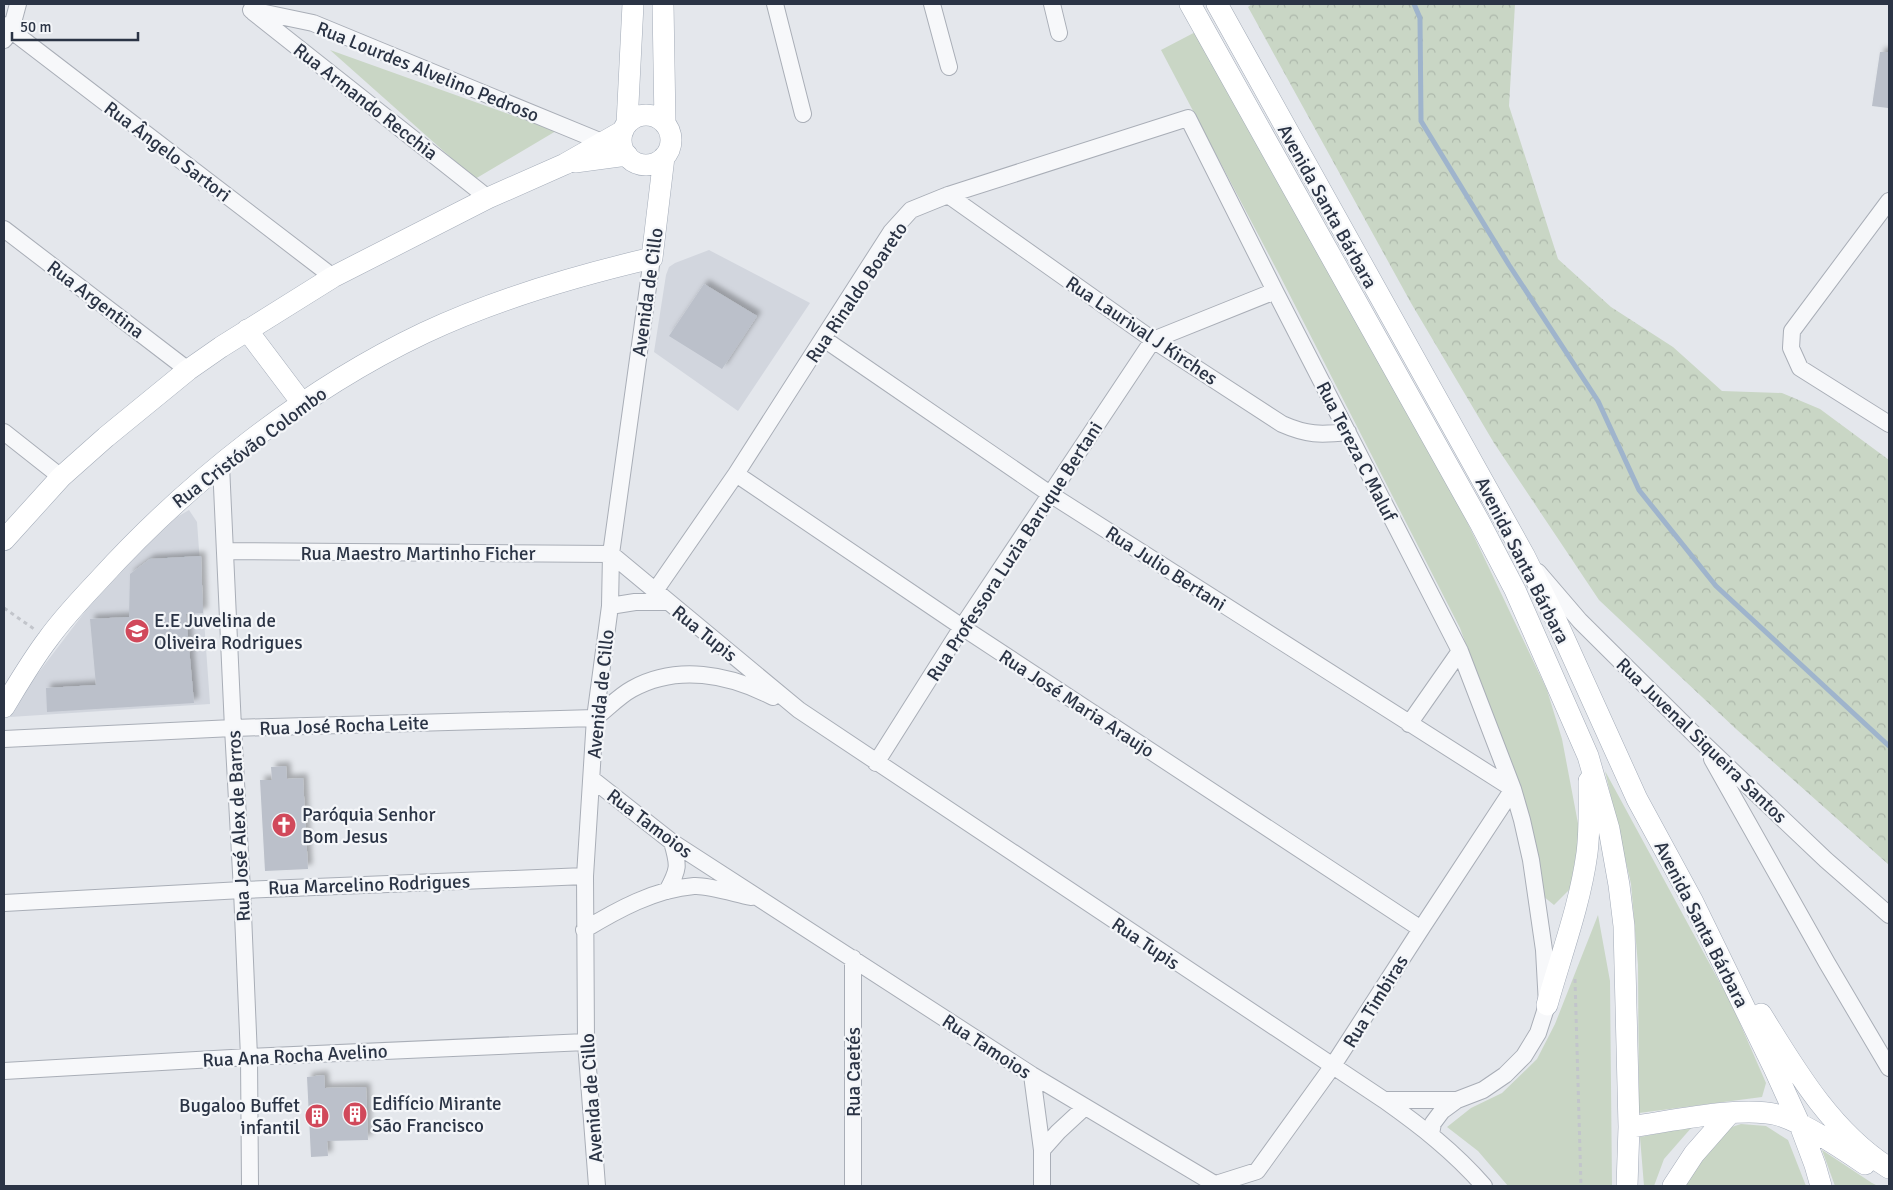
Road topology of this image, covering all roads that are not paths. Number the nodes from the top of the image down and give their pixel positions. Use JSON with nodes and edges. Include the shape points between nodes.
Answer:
{"nodes":[{"id":1,"x":18,"y":4,"type":"edge"},
{"id":2,"x":633,"y":4,"type":"edge"},
{"id":3,"x":663,"y":4,"type":"edge"},
{"id":4,"x":776,"y":4,"type":"edge"},
{"id":5,"x":932,"y":4,"type":"edge"},
{"id":6,"x":1052,"y":4,"type":"edge"},
{"id":7,"x":1190,"y":4,"type":"edge"},
{"id":8,"x":249,"y":6,"type":"edge"},
{"id":9,"x":1218,"y":7,"type":"edge"},
{"id":10,"x":6,"y":32,"type":"edge"},
{"id":11,"x":1059,"y":33,"type":"dead end"},
{"id":12,"x":949,"y":67,"type":"dead end"},
{"id":13,"x":803,"y":114,"type":"dead end"},
{"id":14,"x":1188,"y":118,"type":"joint"},
{"id":15,"x":665,"y":124,"type":"junction"},
{"id":16,"x":625,"y":128,"type":"junction"},
{"id":17,"x":602,"y":142,"type":"junction"},
{"id":18,"x":664,"y":157,"type":"junction"},
{"id":19,"x":630,"y":158,"type":"junction"},
{"id":20,"x":565,"y":164,"type":"junction"},
{"id":21,"x":948,"y":194,"type":"junction"},
{"id":22,"x":488,"y":198,"type":"junction"},
{"id":23,"x":1889,"y":201,"type":"edge"},
{"id":24,"x":659,"y":205,"type":"junction"},
{"id":25,"x":4,"y":229,"type":"edge"},
{"id":26,"x":652,"y":258,"type":"junction"},
{"id":27,"x":333,"y":277,"type":"junction"},
{"id":28,"x":1275,"y":291,"type":"junction"},
{"id":29,"x":275,"y":312,"type":"junction"},
{"id":30,"x":247,"y":330,"type":"junction"},
{"id":31,"x":824,"y":339,"type":"junction"},
{"id":32,"x":1153,"y":340,"type":"junction"},
{"id":33,"x":268,"y":358,"type":"junction"},
{"id":34,"x":188,"y":370,"type":"junction"},
{"id":35,"x":302,"y":403,"type":"junction"},
{"id":36,"x":1889,"y":424,"type":"edge"},
{"id":37,"x":4,"y":432,"type":"edge"},
{"id":38,"x":1348,"y":432,"type":"junction"},
{"id":39,"x":221,"y":465,"type":"junction"},
{"id":40,"x":736,"y":474,"type":"junction"},
{"id":41,"x":61,"y":477,"type":"junction"},
{"id":42,"x":1050,"y":494,"type":"junction"},
{"id":43,"x":4,"y":540,"type":"edge"},
{"id":44,"x":226,"y":551,"type":"junction"},
{"id":45,"x":611,"y":554,"type":"junction"},
{"id":46,"x":1524,"y":555,"type":"junction"},
{"id":47,"x":661,"y":596,"type":"junction"},
{"id":48,"x":610,"y":606,"type":"junction"},
{"id":49,"x":962,"y":627,"type":"junction"},
{"id":50,"x":1460,"y":651,"type":"junction"},
{"id":51,"x":734,"y":657,"type":"junction"},
{"id":52,"x":714,"y":676,"type":"junction"},
{"id":53,"x":4,"y":707,"type":"edge"},
{"id":54,"x":799,"y":710,"type":"junction"},
{"id":55,"x":595,"y":718,"type":"junction"},
{"id":56,"x":1409,"y":724,"type":"junction"},
{"id":57,"x":232,"y":728,"type":"junction"},
{"id":58,"x":4,"y":739,"type":"edge"},
{"id":59,"x":1704,"y":744,"type":"junction"},
{"id":60,"x":1588,"y":756,"type":"junction"},
{"id":61,"x":876,"y":763,"type":"junction"},
{"id":62,"x":592,"y":780,"type":"junction"},
{"id":63,"x":1513,"y":789,"type":"junction"},
{"id":64,"x":672,"y":842,"type":"junction"},
{"id":65,"x":585,"y":876,"type":"junction"},
{"id":66,"x":242,"y":890,"type":"junction"},
{"id":67,"x":667,"y":891,"type":"junction"},
{"id":68,"x":760,"y":899,"type":"junction"},
{"id":69,"x":1692,"y":902,"type":"junction"},
{"id":70,"x":4,"y":903,"type":"edge"},
{"id":71,"x":1889,"y":915,"type":"edge"},
{"id":72,"x":1421,"y":929,"type":"junction"},
{"id":73,"x":584,"y":930,"type":"junction"},
{"id":74,"x":853,"y":958,"type":"junction"},
{"id":75,"x":1547,"y":1004,"type":"junction"},
{"id":76,"x":586,"y":1042,"type":"junction"},
{"id":77,"x":249,"y":1057,"type":"junction"},
{"id":78,"x":1332,"y":1067,"type":"junction"},
{"id":79,"x":1889,"y":1068,"type":"edge"},
{"id":80,"x":4,"y":1071,"type":"edge"},
{"id":81,"x":1032,"y":1075,"type":"junction"},
{"id":82,"x":1384,"y":1100,"type":"junction"},
{"id":83,"x":1457,"y":1100,"type":"junction"},
{"id":84,"x":1085,"y":1107,"type":"junction"},
{"id":85,"x":1730,"y":1113,"type":"junction"},
{"id":86,"x":1800,"y":1125,"type":"junction"},
{"id":87,"x":1629,"y":1127,"type":"junction"},
{"id":88,"x":1430,"y":1134,"type":"junction"},
{"id":89,"x":1042,"y":1150,"type":"junction"},
{"id":90,"x":1628,"y":1164,"type":"junction"},
{"id":91,"x":1889,"y":1168,"type":"edge"},
{"id":92,"x":1889,"y":1180,"type":"edge"},
{"id":93,"x":250,"y":1186,"type":"edge"},
{"id":94,"x":597,"y":1186,"type":"edge"},
{"id":95,"x":853,"y":1186,"type":"edge"},
{"id":96,"x":1042,"y":1186,"type":"edge"},
{"id":97,"x":1217,"y":1186,"type":"edge"},
{"id":98,"x":1484,"y":1186,"type":"edge"},
{"id":99,"x":1627,"y":1186,"type":"edge"},
{"id":100,"x":1634,"y":1186,"type":"edge"},
{"id":101,"x":1673,"y":1186,"type":"edge"},
{"id":102,"x":1822,"y":1186,"type":"edge"}],
"edges":[{"from":1,"to":10,"type":"street"},
{"from":2,"to":16,"type":"main road"},
{"from":3,"to":15,"type":"main road"},
{"from":4,"to":13,"type":"street"},
{"from":5,"to":12,"type":"street"},
{"from":6,"to":11,"type":"street"},
{"from":7,"to":60,"type":"main road","name":"Avenida Santa Bárbara","via":[[1511,582]]},
{"from":8,"to":17,"type":"street","name":"Rua Lourdes Alvelino Pedroso","via":[[313,23]]},
{"from":8,"to":22,"type":"street","name":"Rua Armando Recchia"},
{"from":9,"to":46,"type":"main road","name":"Avenida Santa Bárbara"},
{"from":10,"to":27,"type":"street","name":"Rua Ângelo Sartori"},
{"from":14,"to":21,"type":"street","name":"Rua Rinaldo Boareto"},
{"from":14,"to":28,"type":"street","name":"Rua Tereza C Maluf"},
{"from":15,"to":16,"type":"main road","via":[[658,118],[641,116]]},
{"from":15,"to":18,"type":"main road","via":[[670,144]]},
{"from":16,"to":17,"type":"main road"},
{"from":16,"to":19,"type":"main road","via":[[622,148]]},
{"from":17,"to":20,"type":"main road"},
{"from":18,"to":19,"type":"main road","via":[[649,164]]},
{"from":18,"to":24,"type":"main road","name":"Avenida de Cillo"},
{"from":19,"to":20,"type":"main road"},
{"from":19,"to":24,"type":"main road","name":"Avenida de Cillo"},
{"from":20,"to":22,"type":"main road"},
{"from":21,"to":31,"type":"street","name":"Rua Rinaldo Boareto","via":[[912,210],[891,232]]},
{"from":21,"to":32,"type":"street","name":"Rua Laurival J Kirches"},
{"from":22,"to":27,"type":"main road"},
{"from":23,"to":36,"type":"street","via":[[1792,331],[1791,348],[1800,368]]},
{"from":24,"to":26,"type":"main road","name":"Avenida de Cillo"},
{"from":25,"to":34,"type":"street","name":"Rua Argentina"},
{"from":26,"to":35,"type":"main road","name":"Rua Cristóvão Colombo","via":[[581,275],[489,306],[425,333],[361,366]]},
{"from":26,"to":45,"type":"street","name":"Avenida de Cillo"},
{"from":27,"to":29,"type":"main road"},
{"from":28,"to":32,"type":"street"},
{"from":28,"to":38,"type":"street","name":"Rua Tereza C Maluf"},
{"from":29,"to":30,"type":"main road"},
{"from":29,"to":33,"type":"main road"},
{"from":30,"to":33,"type":"main road"},
{"from":30,"to":34,"type":"main road"},
{"from":31,"to":40,"type":"street","name":"Rua Rinaldo Boareto"},
{"from":31,"to":42,"type":"street","name":"Rua Julio Bertani"},
{"from":32,"to":38,"type":"street","name":"Rua Laurival J Kirches","via":[[1282,424],[1301,432]]},
{"from":32,"to":42,"type":"street","name":"Rua Professora Luzia Baruque Bertani"},
{"from":33,"to":35,"type":"main road"},
{"from":34,"to":41,"type":"main road"},
{"from":35,"to":39,"type":"main road","name":"Rua Cristóvão Colombo"},
{"from":37,"to":41,"type":"street"},
{"from":38,"to":50,"type":"street","name":"Rua Tereza C Maluf"},
{"from":39,"to":44,"type":"street","name":"Rua José Alex de Barros"},
{"from":39,"to":53,"type":"main road","name":"Rua Cristóvão Colombo","via":[[168,509],[124,552],[48,639]]},
{"from":40,"to":47,"type":"street","name":"Rua Rinaldo Boareto"},
{"from":40,"to":49,"type":"street","name":"Rua José Maria Araujo"},
{"from":41,"to":43,"type":"main road"},
{"from":42,"to":49,"type":"street","name":"Rua Professora Luzia Baruque Bertani"},
{"from":42,"to":56,"type":"street","name":"Rua Julio Bertani"},
{"from":44,"to":45,"type":"street","name":"Rua Maestro Martinho Ficher"},
{"from":44,"to":57,"type":"street","name":"Rua José Alex de Barros"},
{"from":45,"to":47,"type":"street","name":"Rua Tupis"},
{"from":45,"to":48,"type":"street","name":"Avenida de Cillo"},
{"from":46,"to":59,"type":"street","name":"Rua Juvenal Siqueira Santos","via":[[1580,621]]},
{"from":46,"to":69,"type":"main road","name":"Avenida Santa Bárbara","via":[[1637,799]]},
{"from":47,"to":48,"type":"street","via":[[650,601]]},
{"from":47,"to":51,"type":"street","name":"Rua Tupis"},
{"from":48,"to":55,"type":"street","name":"Avenida de Cillo"},
{"from":49,"to":61,"type":"street","name":"Rua Professora Luzia Baruque Bertani"},
{"from":49,"to":72,"type":"street","name":"Rua José Maria Araujo"},
{"from":50,"to":56,"type":"street"},
{"from":50,"to":63,"type":"street","name":"Rua Tereza C Maluf"},
{"from":51,"to":52,"type":"street","via":[[723,672]]},
{"from":51,"to":54,"type":"street","name":"Rua Tupis"},
{"from":52,"to":54,"type":"street","name":"Rua Tupis","via":[[753,687]]},
{"from":52,"to":55,"type":"street","name":"Rua Tupis","via":[[682,674],[656,678],[630,689]]},
{"from":54,"to":61,"type":"street","name":"Rua Tupis"},
{"from":55,"to":57,"type":"street","name":"Rua José Rocha Leite"},
{"from":55,"to":62,"type":"street","name":"Avenida de Cillo"},
{"from":56,"to":63,"type":"street","name":"Rua Julio Bertani"},
{"from":57,"to":58,"type":"street","name":"Rua José Rocha Leite"},
{"from":57,"to":66,"type":"street","name":"Rua José Alex de Barros"},
{"from":59,"to":71,"type":"street","name":"Rua Juvenal Siqueira Santos"},
{"from":59,"to":79,"type":"street"},
{"from":60,"to":75,"type":"main road","via":[[1587,855],[1574,914]]},
{"from":60,"to":87,"type":"main road","name":"Avenida Santa Bárbara","via":[[1615,854],[1624,926]]},
{"from":61,"to":78,"type":"street","name":"Rua Tupis"},
{"from":62,"to":64,"type":"street","name":"Rua Tamoios"},
{"from":62,"to":65,"type":"street","name":"Avenida de Cillo"},
{"from":63,"to":72,"type":"street","name":"Rua Timbiras"},
{"from":63,"to":75,"type":"street","name":"Rua Tereza C Maluf","via":[[1531,860],[1544,950]]},
{"from":64,"to":67,"type":"street","via":[[678,861],[676,874]]},
{"from":64,"to":68,"type":"street","name":"Rua Tamoios"},
{"from":65,"to":66,"type":"street","name":"Rua Marcelino Rodrigues"},
{"from":65,"to":73,"type":"street","name":"Avenida de Cillo"},
{"from":66,"to":70,"type":"street","name":"Rua Marcelino Rodrigues"},
{"from":66,"to":77,"type":"street","name":"Rua José Alex de Barros"},
{"from":67,"to":68,"type":"street","name":"Rua Tamoios","via":[[696,886]]},
{"from":67,"to":73,"type":"street","name":"Rua Tamoios","via":[[630,904]]},
{"from":68,"to":74,"type":"street","name":"Rua Tamoios"},
{"from":69,"to":86,"type":"main road","name":"Avenida Santa Bárbara"},
{"from":69,"to":91,"type":"main road","via":[[1813,1095],[1845,1132]]},
{"from":72,"to":78,"type":"street","name":"Rua Timbiras"},
{"from":73,"to":76,"type":"street","name":"Avenida de Cillo"},
{"from":74,"to":81,"type":"street","name":"Rua Tamoios"},
{"from":74,"to":95,"type":"street","name":"Rua Caetés"},
{"from":75,"to":83,"type":"street","via":[[1538,1033],[1524,1056],[1483,1090]]},
{"from":76,"to":77,"type":"street","name":"Rua Ana Rocha Avelino"},
{"from":76,"to":94,"type":"street","name":"Avenida de Cillo"},
{"from":77,"to":80,"type":"street","name":"Rua Ana Rocha Avelino"},
{"from":77,"to":93,"type":"street","name":"Rua José Alex de Barros"},
{"from":78,"to":82,"type":"street","name":"Rua Tupis"},
{"from":78,"to":97,"type":"street","name":"Rua Timbiras","via":[[1257,1171]]},
{"from":81,"to":84,"type":"street","name":"Rua Tamoios"},
{"from":81,"to":89,"type":"street"},
{"from":82,"to":83,"type":"street"},
{"from":82,"to":88,"type":"street","name":"Rua Tupis"},
{"from":83,"to":88,"type":"street","via":[[1433,1122]]},
{"from":84,"to":89,"type":"street"},
{"from":84,"to":97,"type":"street","name":"Rua Tamoios"},
{"from":85,"to":86,"type":"main road","via":[[1778,1115]]},
{"from":85,"to":87,"type":"main road"},
{"from":85,"to":101,"type":"main road","via":[[1694,1154]]},
{"from":86,"to":92,"type":"main road"},
{"from":86,"to":102,"type":"main road","name":"Avenida Santa Bárbara"},
{"from":87,"to":90,"type":"main road","name":"Avenida Santa Bárbara"},
{"from":88,"to":98,"type":"street","name":"Rua Tupis"},
{"from":89,"to":96,"type":"street"},
{"from":90,"to":99,"type":"main road","name":"Avenida Santa Bárbara"},
{"from":90,"to":100,"type":"main road"}]}
